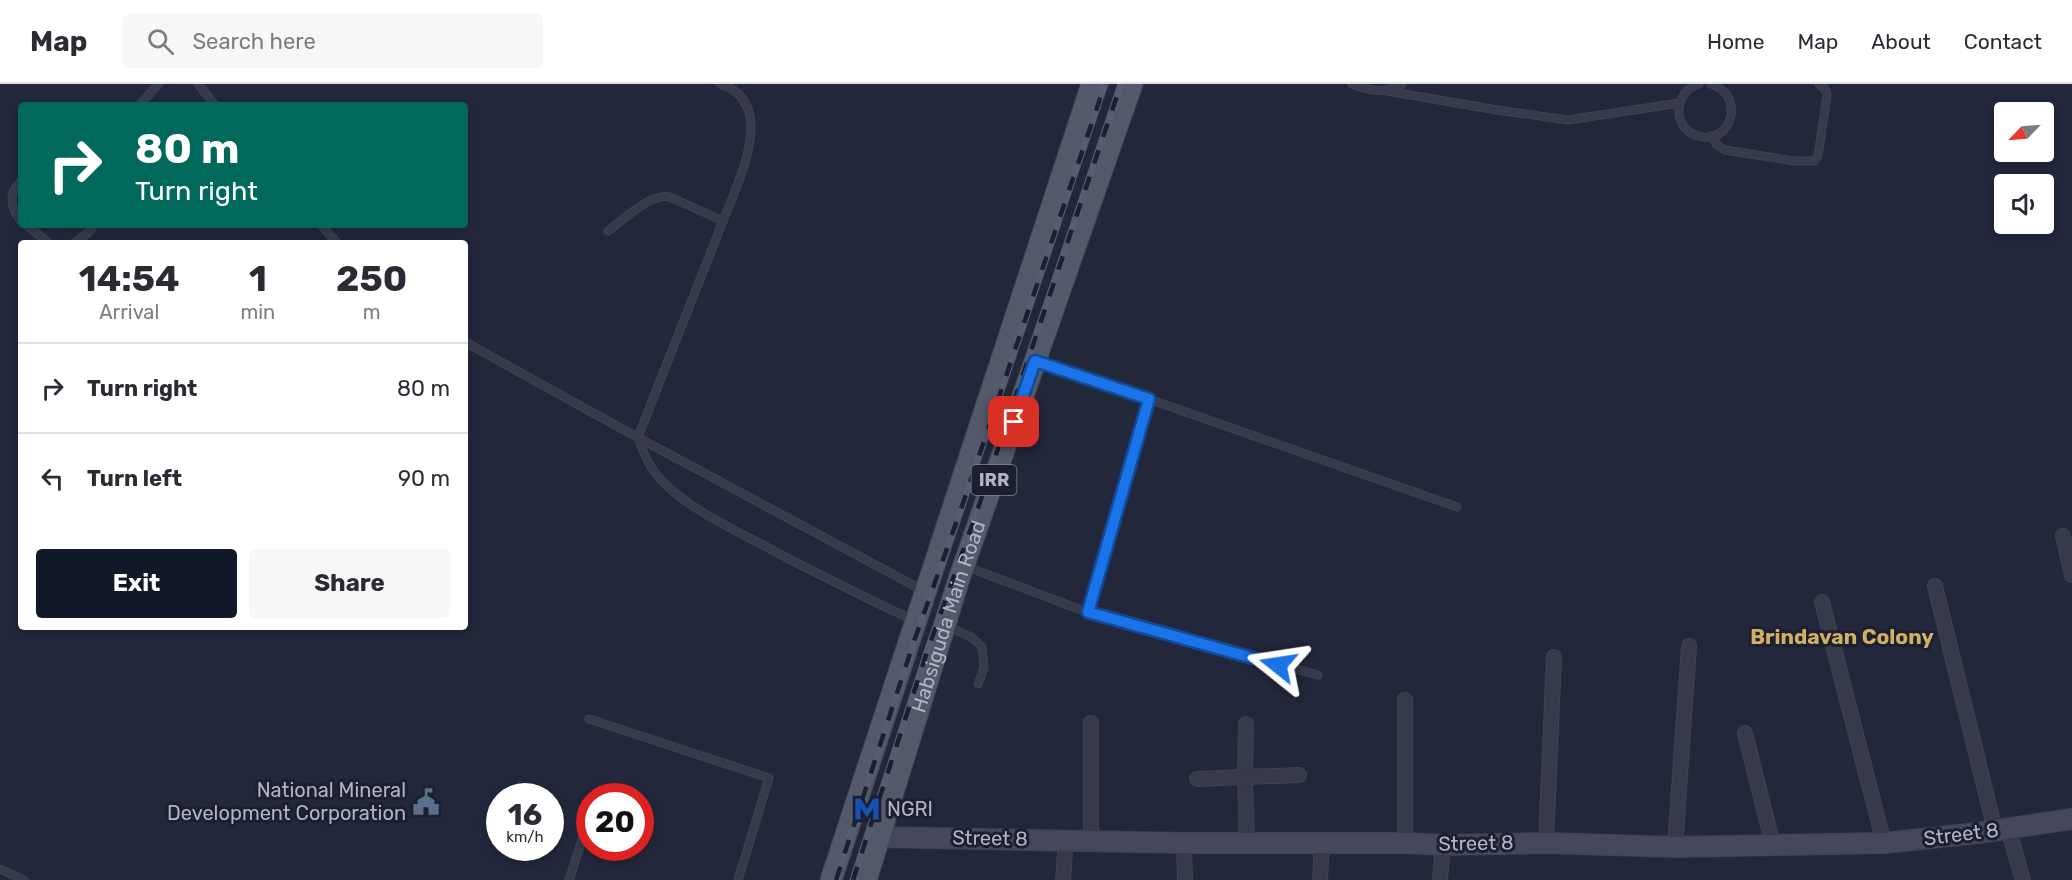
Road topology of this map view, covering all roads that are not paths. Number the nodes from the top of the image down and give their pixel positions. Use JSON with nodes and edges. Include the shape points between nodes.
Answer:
{"nodes":[{"id":1,"x":159,"y":84,"type":"edge"},
{"id":2,"x":198,"y":84,"type":"edge"},
{"id":3,"x":720,"y":84,"type":"edge"},
{"id":4,"x":1092,"y":84,"type":"edge"},
{"id":5,"x":1132,"y":84,"type":"edge"},
{"id":6,"x":1352,"y":84,"type":"edge"},
{"id":7,"x":1402,"y":84,"type":"edge"},
{"id":8,"x":1699,"y":84,"type":"edge"},
{"id":9,"x":1711,"y":84,"type":"edge"},
{"id":10,"x":1819,"y":84,"type":"edge"},
{"id":11,"x":1388,"y":91,"type":"junction"},
{"id":12,"x":142,"y":102,"type":"edge"},
{"id":13,"x":213,"y":102,"type":"edge"},
{"id":14,"x":1679,"y":103,"type":"junction"},
{"id":15,"x":1711,"y":136,"type":"junction"},
{"id":16,"x":18,"y":185,"type":"edge"},
{"id":17,"x":18,"y":217,"type":"edge"},
{"id":18,"x":723,"y":221,"type":"junction"},
{"id":19,"x":30,"y":228,"type":"edge"},
{"id":20,"x":92,"y":228,"type":"edge"},
{"id":21,"x":324,"y":228,"type":"edge"},
{"id":22,"x":608,"y":231,"type":"dead end"},
{"id":23,"x":45,"y":240,"type":"edge"},
{"id":24,"x":78,"y":240,"type":"edge"},
{"id":25,"x":334,"y":240,"type":"edge"},
{"id":26,"x":468,"y":344,"type":"edge"},
{"id":27,"x":1035,"y":361,"type":"junction"},
{"id":28,"x":1149,"y":399,"type":"junction"},
{"id":29,"x":638,"y":437,"type":"junction"},
{"id":30,"x":1457,"y":507,"type":"dead end"},
{"id":31,"x":2063,"y":536,"type":"dead end"},
{"id":32,"x":964,"y":565,"type":"junction"},
{"id":33,"x":2072,"y":575,"type":"edge"},
{"id":34,"x":1935,"y":586,"type":"dead end"},
{"id":35,"x":925,"y":591,"type":"junction"},
{"id":36,"x":1822,"y":602,"type":"dead end"},
{"id":37,"x":1088,"y":612,"type":"junction"},
{"id":38,"x":916,"y":622,"type":"junction"},
{"id":39,"x":945,"y":625,"type":"junction"},
{"id":40,"x":1689,"y":646,"type":"dead end"},
{"id":41,"x":1554,"y":657,"type":"dead end"},
{"id":42,"x":1318,"y":675,"type":"dead end"},
{"id":43,"x":978,"y":684,"type":"dead end"},
{"id":44,"x":1405,"y":700,"type":"dead end"},
{"id":45,"x":589,"y":719,"type":"dead end"},
{"id":46,"x":1091,"y":723,"type":"dead end"},
{"id":47,"x":1246,"y":724,"type":"dead end"},
{"id":48,"x":1745,"y":733,"type":"dead end"},
{"id":49,"x":1299,"y":775,"type":"dead end"},
{"id":50,"x":1197,"y":778,"type":"dead end"},
{"id":51,"x":1245,"y":778,"type":"junction"},
{"id":52,"x":2072,"y":819,"type":"edge"},
{"id":53,"x":2002,"y":829,"type":"junction"},
{"id":54,"x":879,"y":837,"type":"junction"},
{"id":55,"x":1066,"y":839,"type":"junction"},
{"id":56,"x":1091,"y":840,"type":"junction"},
{"id":57,"x":1322,"y":842,"type":"junction"},
{"id":58,"x":1185,"y":843,"type":"junction"},
{"id":59,"x":1247,"y":843,"type":"junction"},
{"id":60,"x":1405,"y":843,"type":"junction"},
{"id":61,"x":1546,"y":843,"type":"junction"},
{"id":62,"x":1884,"y":843,"type":"junction"},
{"id":63,"x":1443,"y":845,"type":"junction"},
{"id":64,"x":1773,"y":845,"type":"junction"},
{"id":65,"x":1675,"y":847,"type":"junction"},
{"id":66,"x":576,"y":858,"type":"edge"},
{"id":67,"x":0,"y":869,"type":"edge"},
{"id":68,"x":24,"y":880,"type":"edge"},
{"id":69,"x":569,"y":880,"type":"edge"},
{"id":70,"x":738,"y":880,"type":"edge"},
{"id":71,"x":831,"y":880,"type":"edge"},
{"id":72,"x":866,"y":880,"type":"edge"},
{"id":73,"x":1063,"y":880,"type":"edge"},
{"id":74,"x":1185,"y":880,"type":"edge"},
{"id":75,"x":1320,"y":880,"type":"edge"},
{"id":76,"x":1440,"y":880,"type":"edge"},
{"id":77,"x":2023,"y":880,"type":"edge"}],
"edges":[{"from":1,"to":12,"type":"lane"},
{"from":2,"to":13,"type":"lane"},
{"from":3,"to":18,"type":"lane","via":[[742,97],[751,124],[745,163]]},
{"from":4,"to":35,"type":"main road","name":"Habsiguda Main Road","number":"IRR"},
{"from":5,"to":27,"type":"main road","name":"Habsiguda Main Road","number":"IRR"},
{"from":6,"to":11,"type":"lane","via":[[1370,91]]},
{"from":7,"to":11,"type":"lane"},
{"from":8,"to":14,"type":"lane","via":[[1688,89]]},
{"from":9,"to":15,"type":"lane","via":[[1727,95],[1732,112],[1726,128]]},
{"from":10,"to":15,"type":"lane","via":[[1827,95],[1814,161],[1725,150]]},
{"from":11,"to":14,"type":"lane","via":[[1568,120]]},
{"from":14,"to":15,"type":"lane","via":[[1680,121],[1686,129],[1702,137]]},
{"from":16,"to":17,"type":"lane","via":[[11,202]]},
{"from":18,"to":22,"type":"lane","via":[[663,196],[647,202]]},
{"from":18,"to":29,"type":"lane"},
{"from":19,"to":23,"type":"lane"},
{"from":20,"to":24,"type":"lane"},
{"from":21,"to":25,"type":"lane"},
{"from":26,"to":29,"type":"lane"},
{"from":27,"to":28,"type":"lane"},
{"from":27,"to":32,"type":"main road","name":"Habsiguda Main Road","number":"IRR"},
{"from":28,"to":30,"type":"lane"},
{"from":28,"to":37,"type":"lane"},
{"from":29,"to":35,"type":"lane"},
{"from":29,"to":38,"type":"lane","via":[[660,480],[688,503],[714,520]]},
{"from":31,"to":33,"type":"street"},
{"from":32,"to":37,"type":"lane"},
{"from":32,"to":39,"type":"main road","name":"Habsiguda Main Road","number":"IRR"},
{"from":34,"to":53,"type":"street"},
{"from":35,"to":38,"type":"main road","name":"Habsiguda Main Road","number":"IRR"},
{"from":36,"to":62,"type":"street"},
{"from":37,"to":42,"type":"lane"},
{"from":38,"to":71,"type":"main road","name":"Habsiguda Main Road","number":"IRR"},
{"from":39,"to":43,"type":"lane","via":[[982,647],[984,668]]},
{"from":39,"to":54,"type":"main road","name":"Habsiguda Main Road","number":"IRR"},
{"from":40,"to":65,"type":"street"},
{"from":41,"to":61,"type":"street"},
{"from":44,"to":60,"type":"street"},
{"from":45,"to":70,"type":"lane","via":[[770,778]]},
{"from":46,"to":56,"type":"street"},
{"from":47,"to":51,"type":"street"},
{"from":48,"to":64,"type":"street"},
{"from":49,"to":51,"type":"street"},
{"from":50,"to":51,"type":"street"},
{"from":51,"to":59,"type":"street"},
{"from":52,"to":53,"type":"street","name":"Street 8"},
{"from":53,"to":62,"type":"street","name":"Street 8"},
{"from":53,"to":77,"type":"street"},
{"from":54,"to":55,"type":"street","name":"Street 8"},
{"from":54,"to":72,"type":"main road","name":"Habsiguda Main Road","number":"IRR"},
{"from":55,"to":56,"type":"street","name":"Street 8"},
{"from":55,"to":73,"type":"street"},
{"from":56,"to":58,"type":"street","name":"Street 8"},
{"from":57,"to":59,"type":"street","name":"Street 8"},
{"from":57,"to":60,"type":"street","name":"Street 8"},
{"from":57,"to":75,"type":"street"},
{"from":58,"to":59,"type":"street","name":"Street 8"},
{"from":58,"to":74,"type":"street"},
{"from":60,"to":63,"type":"street","name":"Street 8"},
{"from":61,"to":63,"type":"street","name":"Street 8"},
{"from":61,"to":65,"type":"street","name":"Street 8"},
{"from":62,"to":64,"type":"street","name":"Street 8"},
{"from":63,"to":76,"type":"street"},
{"from":64,"to":65,"type":"street","name":"Street 8"},
{"from":66,"to":69,"type":"lane"},
{"from":67,"to":68,"type":"lane"}]}
